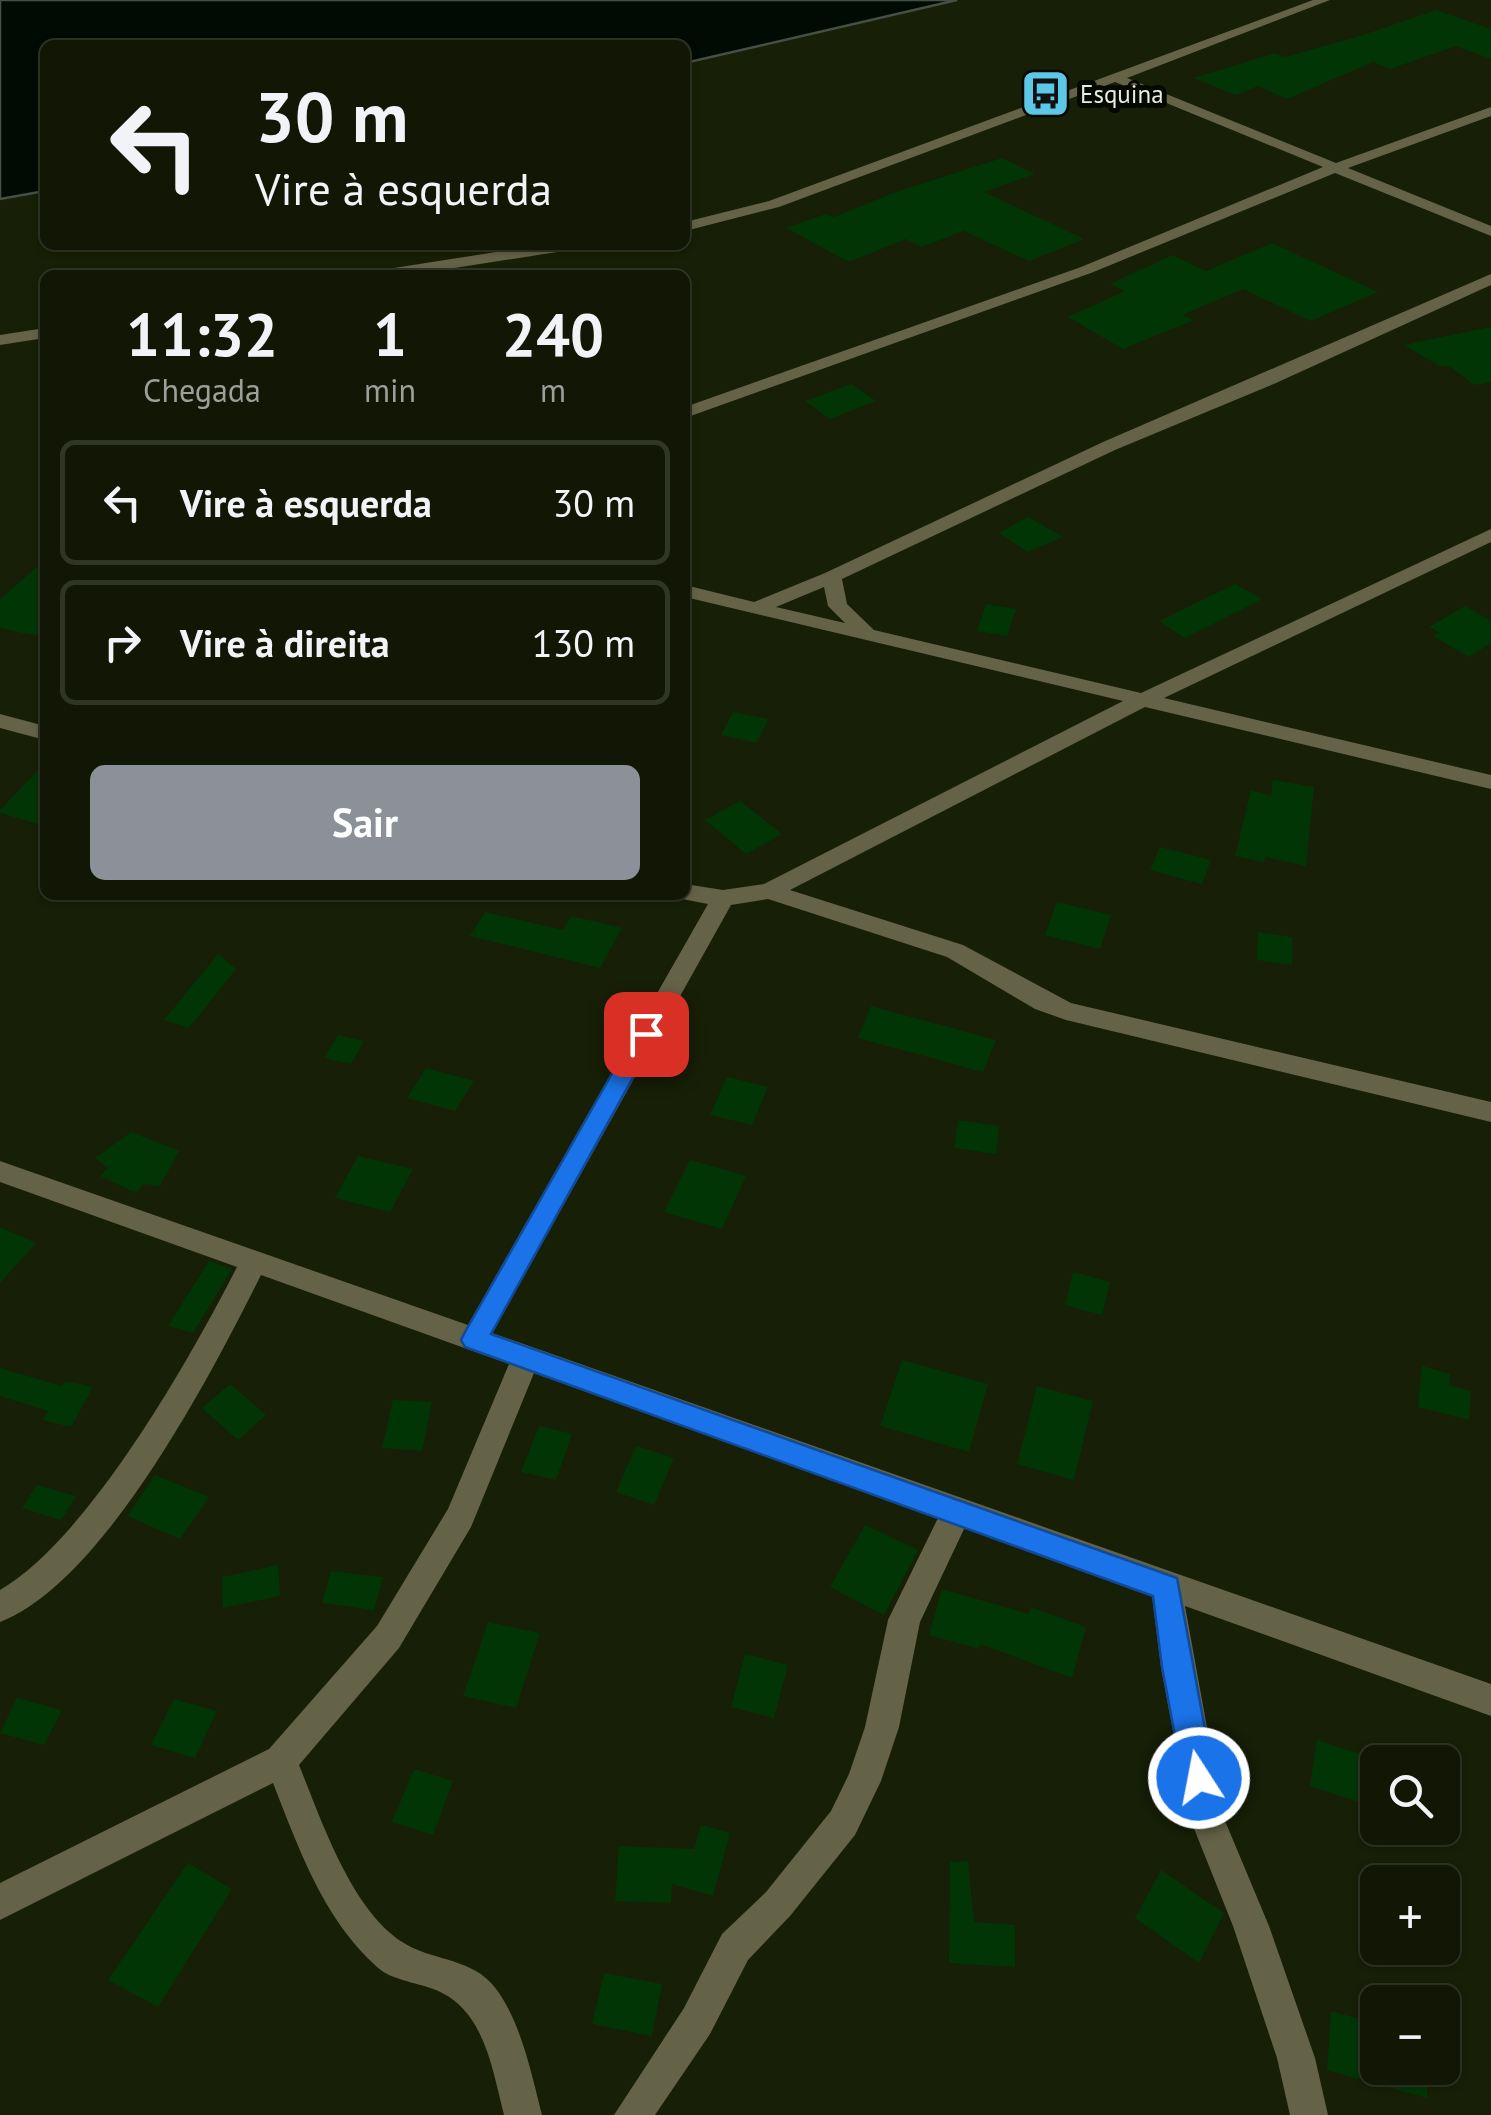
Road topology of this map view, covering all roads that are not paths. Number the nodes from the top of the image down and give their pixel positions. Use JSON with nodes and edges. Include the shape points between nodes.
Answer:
{"nodes":[{"id":1,"x":1324,"y":0,"type":"edge"},
{"id":2,"x":1116,"y":78,"type":"junction"},
{"id":3,"x":1491,"y":111,"type":"edge"},
{"id":4,"x":1338,"y":166,"type":"junction"},
{"id":5,"x":1288,"y":186,"type":"junction"},
{"id":6,"x":1402,"y":194,"type":"junction"},
{"id":7,"x":690,"y":226,"type":"edge"},
{"id":8,"x":1491,"y":230,"type":"edge"},
{"id":9,"x":538,"y":250,"type":"edge"},
{"id":10,"x":412,"y":270,"type":"edge"},
{"id":11,"x":1491,"y":280,"type":"edge"},
{"id":12,"x":40,"y":334,"type":"edge"},
{"id":13,"x":0,"y":340,"type":"edge"},
{"id":14,"x":690,"y":411,"type":"edge"},
{"id":15,"x":1491,"y":535,"type":"edge"},
{"id":16,"x":832,"y":577,"type":"junction"},
{"id":17,"x":690,"y":592,"type":"edge"},
{"id":18,"x":758,"y":607,"type":"junction"},
{"id":19,"x":868,"y":632,"type":"junction"},
{"id":20,"x":1147,"y":698,"type":"junction"},
{"id":21,"x":0,"y":720,"type":"edge"},
{"id":22,"x":40,"y":731,"type":"edge"},
{"id":23,"x":1491,"y":782,"type":"edge"},
{"id":24,"x":769,"y":890,"type":"junction"},
{"id":25,"x":690,"y":893,"type":"edge"},
{"id":26,"x":723,"y":898,"type":"junction"},
{"id":27,"x":1491,"y":1112,"type":"edge"},
{"id":28,"x":0,"y":1170,"type":"edge"},
{"id":29,"x":254,"y":1261,"type":"junction"},
{"id":30,"x":474,"y":1340,"type":"junction"},
{"id":31,"x":526,"y":1358,"type":"junction"},
{"id":32,"x":958,"y":1512,"type":"junction"},
{"id":33,"x":1167,"y":1588,"type":"junction"},
{"id":34,"x":0,"y":1608,"type":"edge"},
{"id":35,"x":1491,"y":1700,"type":"edge"},
{"id":36,"x":281,"y":1761,"type":"junction"},
{"id":37,"x":0,"y":1902,"type":"edge"},
{"id":38,"x":522,"y":2115,"type":"edge"},
{"id":39,"x":633,"y":2115,"type":"edge"},
{"id":40,"x":1309,"y":2115,"type":"edge"}],
"edges":[{"from":1,"to":2,"type":"street"},
{"from":2,"to":4,"type":"street"},
{"from":2,"to":7,"type":"street","via":[[774,204]]},
{"from":3,"to":4,"type":"street"},
{"from":4,"to":5,"type":"street"},
{"from":4,"to":6,"type":"street"},
{"from":5,"to":6,"type":"street","via":[[1331,184]]},
{"from":5,"to":14,"type":"street","via":[[1086,270]]},
{"from":6,"to":8,"type":"street"},
{"from":9,"to":10,"type":"street"},
{"from":11,"to":16,"type":"street","via":[[1108,446]]},
{"from":12,"to":13,"type":"street"},
{"from":15,"to":20,"type":"street"},
{"from":16,"to":18,"type":"street"},
{"from":16,"to":19,"type":"street","via":[[838,606]]},
{"from":17,"to":18,"type":"street"},
{"from":18,"to":19,"type":"street"},
{"from":19,"to":20,"type":"street"},
{"from":20,"to":23,"type":"street"},
{"from":20,"to":24,"type":"street"},
{"from":21,"to":22,"type":"street"},
{"from":24,"to":26,"type":"street"},
{"from":24,"to":27,"type":"street","via":[[955,951],[1066,1011]]},
{"from":25,"to":26,"type":"street"},
{"from":26,"to":30,"type":"street"},
{"from":28,"to":29,"type":"street"},
{"from":29,"to":30,"type":"street"},
{"from":29,"to":34,"type":"street","via":[[163,1428],[50,1574]]},
{"from":30,"to":31,"type":"street"},
{"from":31,"to":32,"type":"street"},
{"from":31,"to":36,"type":"street","via":[[452,1532],[388,1638]]},
{"from":32,"to":33,"type":"street"},
{"from":32,"to":39,"type":"street","via":[[904,1620],[882,1727],[842,1823],[735,1947],[698,2021]]},
{"from":33,"to":35,"type":"street"},
{"from":33,"to":40,"type":"street","via":[[1206,1816],[1252,1926]]},
{"from":36,"to":37,"type":"street"},
{"from":36,"to":38,"type":"street","via":[[354,1918],[393,1958],[468,1986],[501,2031]]}]}
